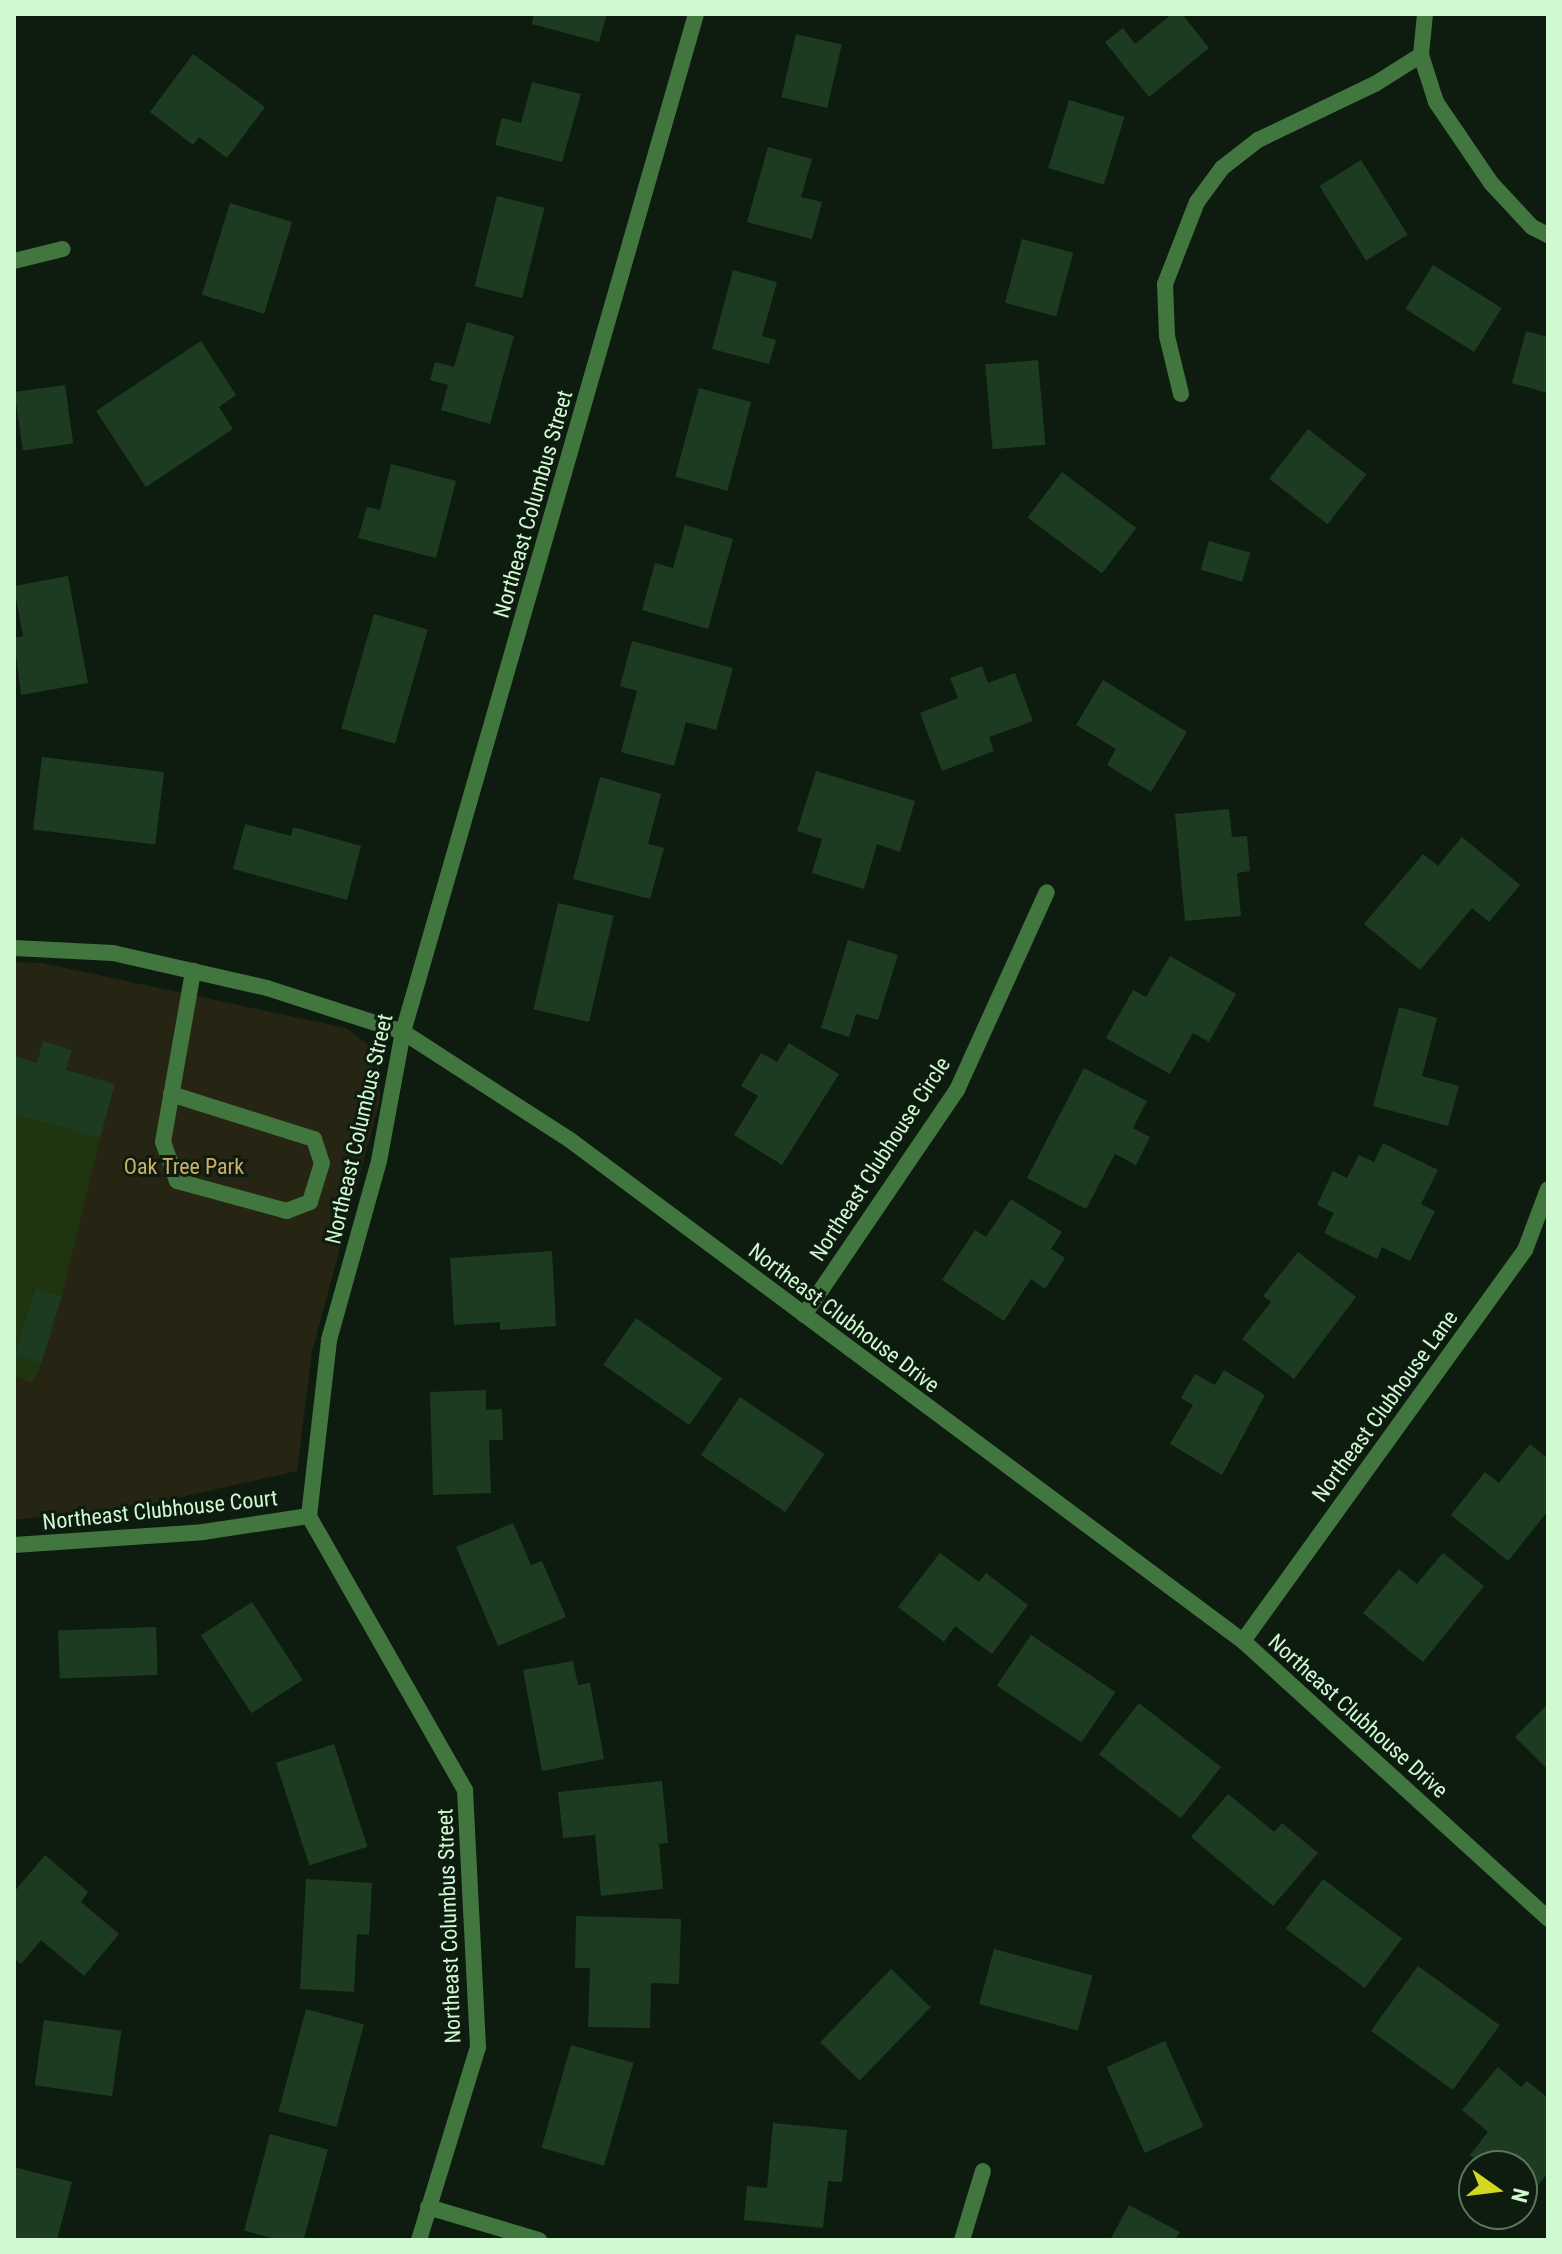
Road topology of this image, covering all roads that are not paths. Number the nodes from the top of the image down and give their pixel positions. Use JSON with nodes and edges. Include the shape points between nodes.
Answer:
{"nodes":[{"id":1,"x":696,"y":14,"type":"edge"},
{"id":2,"x":1425,"y":14,"type":"edge"},
{"id":3,"x":1421,"y":55,"type":"junction"},
{"id":4,"x":1548,"y":235,"type":"edge"},
{"id":5,"x":63,"y":249,"type":"dead end"},
{"id":6,"x":14,"y":261,"type":"edge"},
{"id":7,"x":1181,"y":394,"type":"dead end"},
{"id":8,"x":1047,"y":892,"type":"dead end"},
{"id":9,"x":14,"y":948,"type":"edge"},
{"id":10,"x":193,"y":971,"type":"junction"},
{"id":11,"x":403,"y":1032,"type":"junction"},
{"id":12,"x":171,"y":1094,"type":"junction"},
{"id":13,"x":1548,"y":1189,"type":"edge"},
{"id":14,"x":804,"y":1315,"type":"junction"},
{"id":15,"x":309,"y":1516,"type":"junction"},
{"id":16,"x":14,"y":1545,"type":"edge"},
{"id":17,"x":1243,"y":1641,"type":"junction"},
{"id":18,"x":1548,"y":1919,"type":"edge"},
{"id":19,"x":983,"y":2171,"type":"dead end"},
{"id":20,"x":428,"y":2207,"type":"junction"},
{"id":21,"x":419,"y":2240,"type":"edge"},
{"id":22,"x":539,"y":2240,"type":"edge"},
{"id":23,"x":962,"y":2240,"type":"edge"}],
"edges":[{"from":1,"to":11,"type":"street","name":"Northeast Columbus Street"},
{"from":2,"to":3,"type":"street"},
{"from":3,"to":4,"type":"street","via":[[1436,102],[1491,183],[1532,227]]},
{"from":3,"to":7,"type":"street","via":[[1375,84],[1258,140],[1222,168],[1197,202],[1165,284],[1167,336]]},
{"from":5,"to":6,"type":"street"},
{"from":8,"to":14,"type":"street","name":"Northeast Clubhouse Circle","via":[[957,1090]]},
{"from":9,"to":10,"type":"street","name":"Northeast Clubhouse Drive","via":[[113,953]]},
{"from":10,"to":11,"type":"street","name":"Northeast Clubhouse Drive"},
{"from":10,"to":12,"type":"street"},
{"from":11,"to":14,"type":"street","name":"Northeast Clubhouse Drive","via":[[570,1140]]},
{"from":11,"to":15,"type":"street","name":"Northeast Columbus Street","via":[[379,1161],[329,1340]]},
{"from":12,"to":12,"type":"street","via":[[163,1142],[177,1181],[287,1211],[310,1202],[322,1163],[314,1139]]},
{"from":13,"to":17,"type":"street","name":"Northeast Clubhouse Lane","via":[[1525,1250]]},
{"from":14,"to":17,"type":"street","name":"Northeast Clubhouse Drive"},
{"from":15,"to":16,"type":"street","name":"Northeast Clubhouse Court","via":[[203,1532]]},
{"from":15,"to":20,"type":"street","name":"Northeast Columbus Street","via":[[465,1790],[478,2047]]},
{"from":17,"to":18,"type":"street","name":"Northeast Clubhouse Drive"},
{"from":19,"to":23,"type":"street"},
{"from":20,"to":21,"type":"street","name":"Northeast Columbus Street"},
{"from":20,"to":22,"type":"street"}]}
